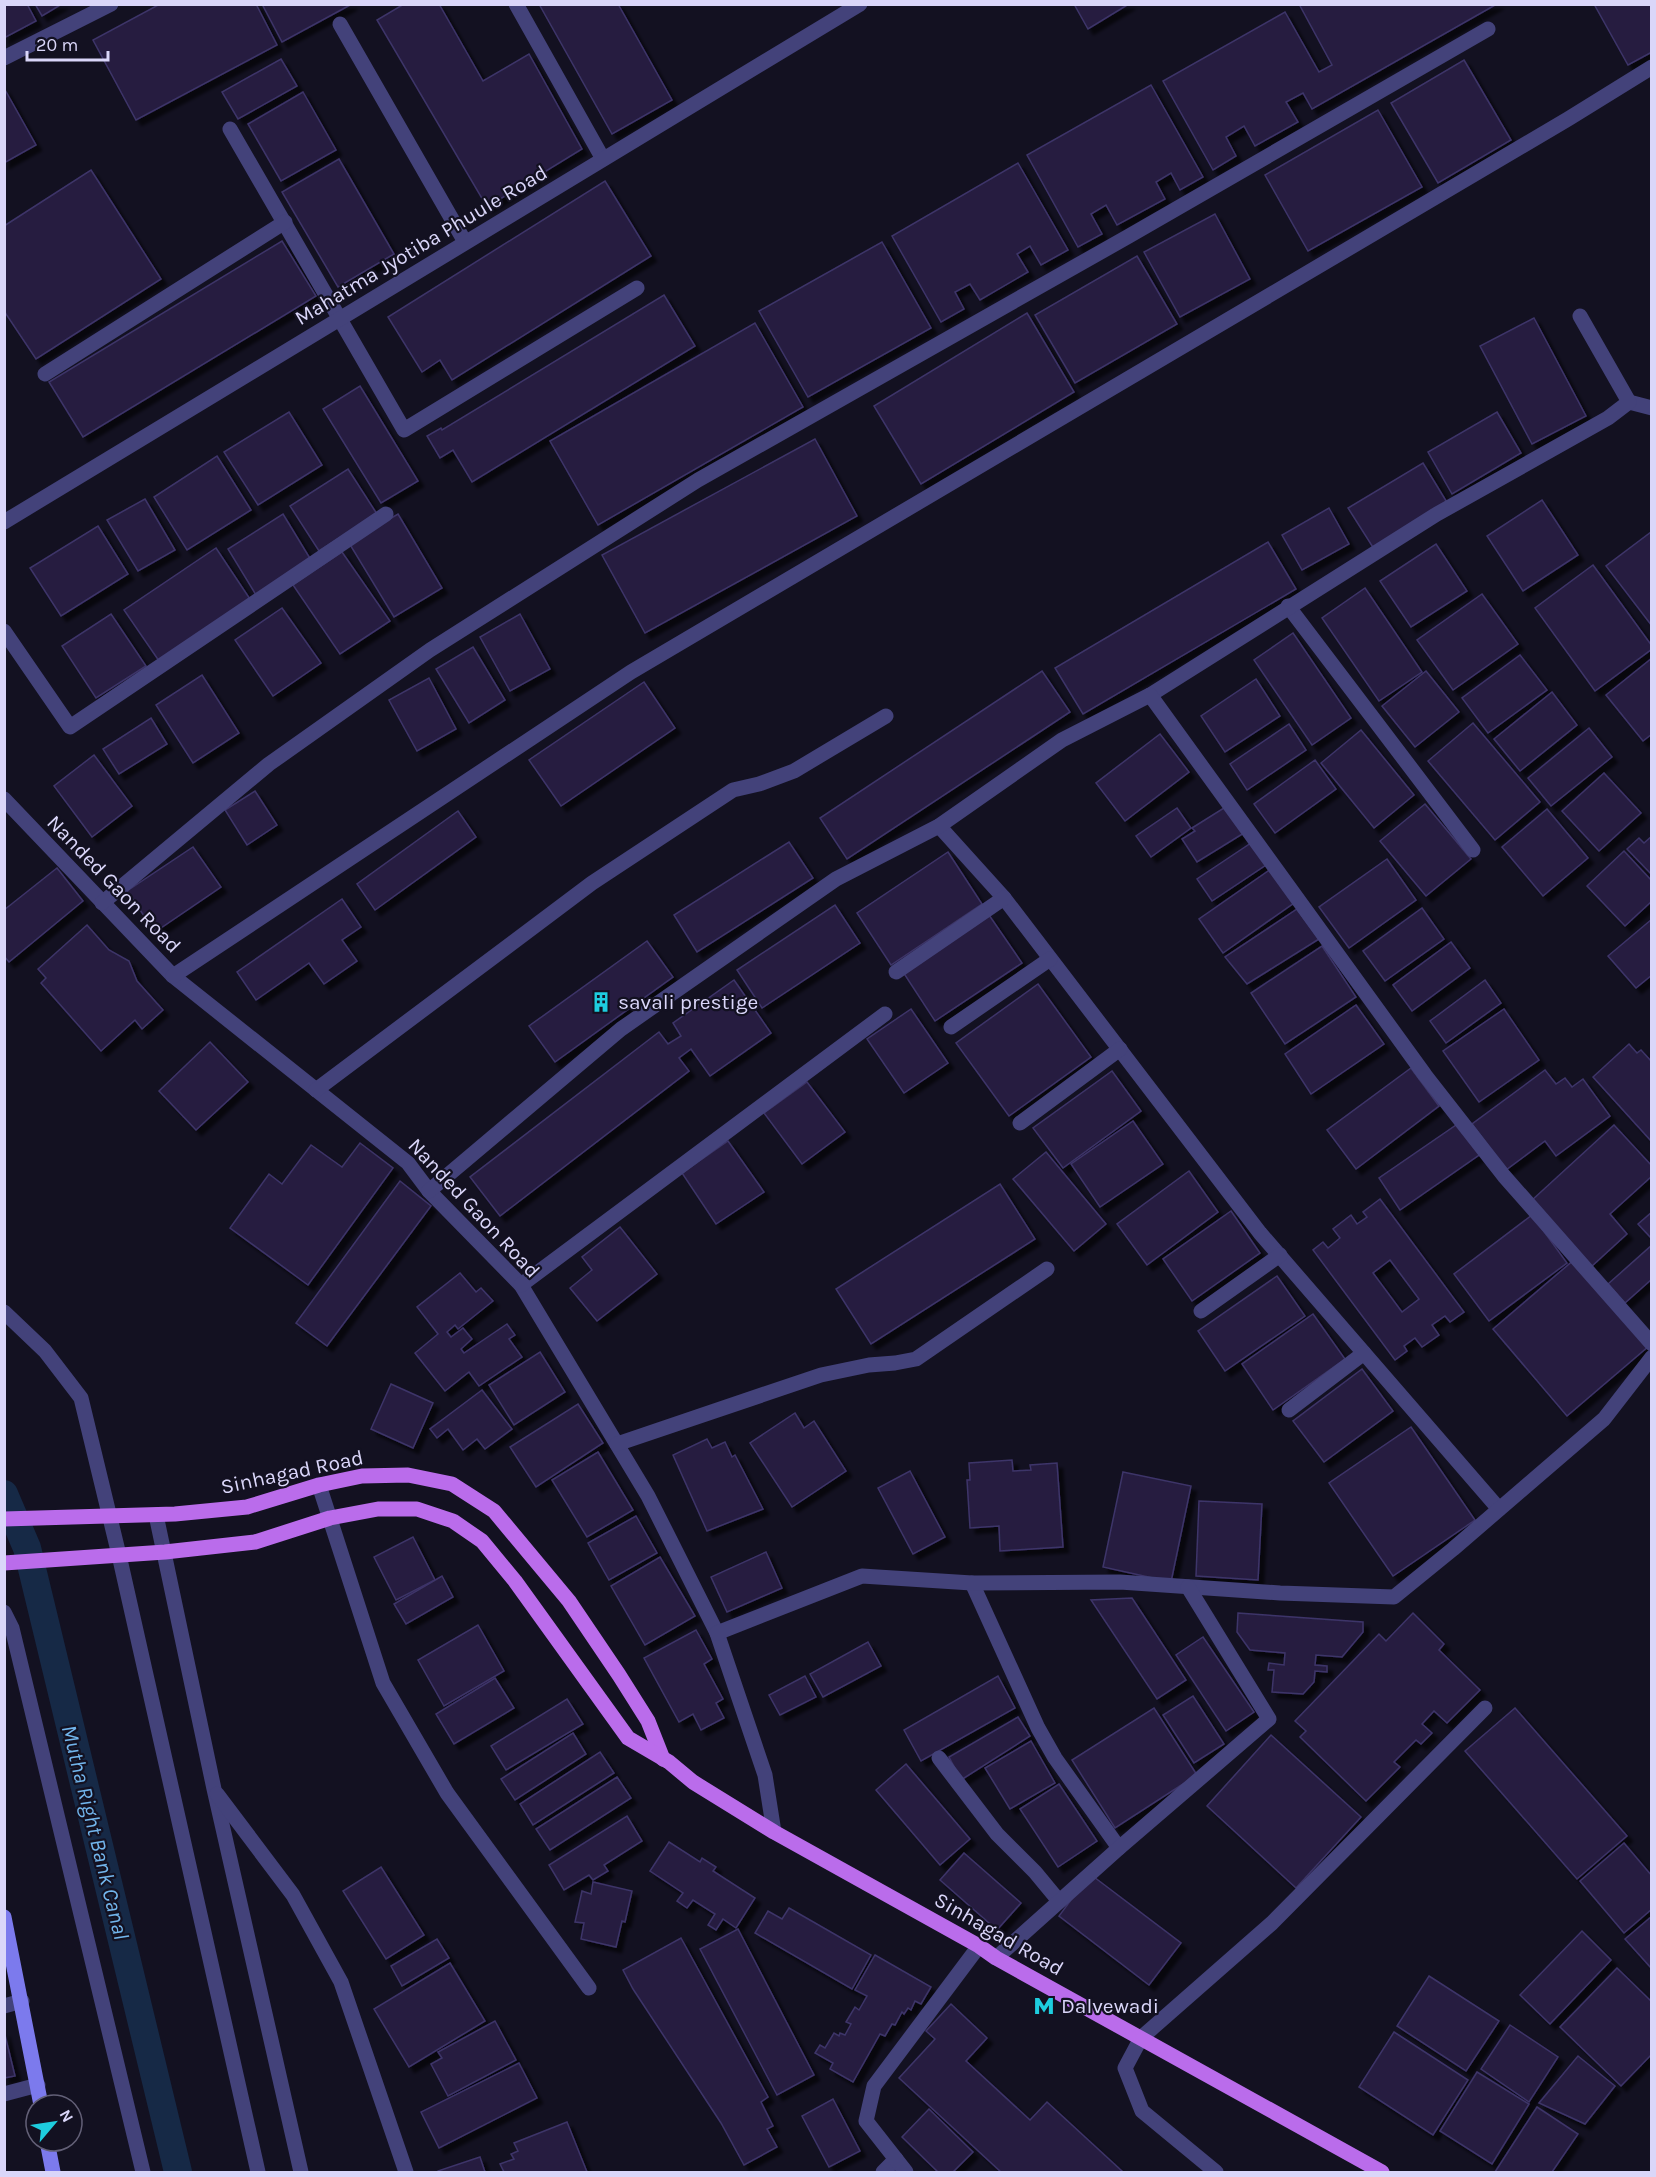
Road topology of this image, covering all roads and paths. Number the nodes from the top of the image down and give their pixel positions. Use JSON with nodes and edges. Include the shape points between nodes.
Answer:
{"nodes":[{"id":1,"x":111,"y":4,"type":"edge"},
{"id":2,"x":516,"y":4,"type":"edge"},
{"id":3,"x":860,"y":4,"type":"edge"},
{"id":4,"x":340,"y":24,"type":"dead end"},
{"id":5,"x":1488,"y":29,"type":"dead end"},
{"id":6,"x":4,"y":58,"type":"edge"},
{"id":7,"x":1652,"y":67,"type":"edge"},
{"id":8,"x":230,"y":129,"type":"dead end"},
{"id":9,"x":603,"y":159,"type":"junction"},
{"id":10,"x":285,"y":222,"type":"junction"},
{"id":11,"x":465,"y":242,"type":"junction"},
{"id":12,"x":637,"y":288,"type":"dead end"},
{"id":13,"x":1580,"y":316,"type":"dead end"},
{"id":14,"x":341,"y":318,"type":"junction"},
{"id":15,"x":45,"y":374,"type":"dead end"},
{"id":16,"x":1629,"y":402,"type":"junction"},
{"id":17,"x":1652,"y":408,"type":"edge"},
{"id":18,"x":386,"y":514,"type":"dead end"},
{"id":19,"x":4,"y":522,"type":"edge"},
{"id":20,"x":1288,"y":606,"type":"junction"},
{"id":21,"x":4,"y":631,"type":"edge"},
{"id":22,"x":1150,"y":694,"type":"junction"},
{"id":23,"x":886,"y":716,"type":"dead end"},
{"id":24,"x":4,"y":799,"type":"edge"},
{"id":25,"x":939,"y":826,"type":"junction"},
{"id":26,"x":1473,"y":850,"type":"dead end"},
{"id":27,"x":1004,"y":898,"type":"junction"},
{"id":28,"x":102,"y":903,"type":"junction"},
{"id":29,"x":1050,"y":959,"type":"junction"},
{"id":30,"x":896,"y":972,"type":"dead end"},
{"id":31,"x":173,"y":976,"type":"junction"},
{"id":32,"x":885,"y":1014,"type":"dead end"},
{"id":33,"x":951,"y":1027,"type":"dead end"},
{"id":34,"x":1120,"y":1050,"type":"junction"},
{"id":35,"x":316,"y":1090,"type":"junction"},
{"id":36,"x":1020,"y":1123,"type":"dead end"},
{"id":37,"x":429,"y":1191,"type":"junction"},
{"id":38,"x":1280,"y":1256,"type":"junction"},
{"id":39,"x":1047,"y":1269,"type":"dead end"},
{"id":40,"x":521,"y":1285,"type":"junction"},
{"id":41,"x":1201,"y":1311,"type":"dead end"},
{"id":42,"x":4,"y":1312,"type":"edge"},
{"id":43,"x":1652,"y":1344,"type":"edge"},
{"id":44,"x":1364,"y":1353,"type":"junction"},
{"id":45,"x":1650,"y":1363,"type":"edge"},
{"id":46,"x":1288,"y":1410,"type":"dead end"},
{"id":47,"x":616,"y":1444,"type":"junction"},
{"id":48,"x":319,"y":1485,"type":"junction"},
{"id":49,"x":1499,"y":1509,"type":"junction"},
{"id":50,"x":156,"y":1515,"type":"junction"},
{"id":51,"x":109,"y":1517,"type":"junction"},
{"id":52,"x":330,"y":1518,"type":"junction"},
{"id":53,"x":4,"y":1519,"type":"edge"},
{"id":54,"x":165,"y":1552,"type":"junction"},
{"id":55,"x":119,"y":1555,"type":"junction"},
{"id":56,"x":4,"y":1563,"type":"edge"},
{"id":57,"x":972,"y":1583,"type":"junction"},
{"id":58,"x":1188,"y":1587,"type":"junction"},
{"id":59,"x":4,"y":1612,"type":"edge"},
{"id":60,"x":717,"y":1633,"type":"junction"},
{"id":61,"x":1485,"y":1708,"type":"dead end"},
{"id":62,"x":939,"y":1758,"type":"dead end"},
{"id":63,"x":663,"y":1759,"type":"junction"},
{"id":64,"x":214,"y":1789,"type":"junction"},
{"id":65,"x":774,"y":1832,"type":"junction"},
{"id":66,"x":1119,"y":1848,"type":"junction"},
{"id":67,"x":1059,"y":1902,"type":"junction"},
{"id":68,"x":4,"y":1917,"type":"edge"},
{"id":69,"x":978,"y":1946,"type":"junction"},
{"id":70,"x":996,"y":1958,"type":"junction"},
{"id":71,"x":589,"y":1988,"type":"dead end"},
{"id":72,"x":22,"y":2001,"type":"junction"},
{"id":73,"x":4,"y":2006,"type":"edge"},
{"id":74,"x":1141,"y":2038,"type":"junction"},
{"id":75,"x":38,"y":2085,"type":"junction"},
{"id":76,"x":39,"y":2093,"type":"edge"},
{"id":77,"x":4,"y":2094,"type":"edge"},
{"id":78,"x":49,"y":2153,"type":"edge"},
{"id":79,"x":896,"y":2159,"type":"junction"},
{"id":80,"x":52,"y":2172,"type":"edge"},
{"id":81,"x":143,"y":2172,"type":"edge"},
{"id":82,"x":258,"y":2172,"type":"edge"},
{"id":83,"x":301,"y":2172,"type":"edge"},
{"id":84,"x":406,"y":2172,"type":"edge"},
{"id":85,"x":883,"y":2172,"type":"edge"},
{"id":86,"x":906,"y":2172,"type":"edge"},
{"id":87,"x":1216,"y":2172,"type":"edge"},
{"id":88,"x":1382,"y":2172,"type":"edge"}],
"edges":[{"from":1,"to":6,"type":"street"},
{"from":2,"to":9,"type":"street"},
{"from":3,"to":9,"type":"street","name":"Mahatma Jyotiba Phuule Road"},
{"from":4,"to":11,"type":"street"},
{"from":5,"to":28,"type":"street","via":[[698,480],[430,650],[269,764]]},
{"from":7,"to":31,"type":"street","via":[[632,672]]},
{"from":8,"to":10,"type":"street"},
{"from":9,"to":11,"type":"street","name":"Mahatma Jyotiba Phuule Road"},
{"from":10,"to":14,"type":"street"},
{"from":10,"to":15,"type":"street"},
{"from":11,"to":14,"type":"street","name":"Mahatma Jyotiba Phuule Road"},
{"from":12,"to":14,"type":"street","via":[[404,430]]},
{"from":13,"to":16,"type":"street"},
{"from":14,"to":19,"type":"street","name":"Mahatma Jyotiba Phuule Road"},
{"from":16,"to":17,"type":"street"},
{"from":16,"to":20,"type":"street"},
{"from":18,"to":21,"type":"street","via":[[70,727]]},
{"from":20,"to":22,"type":"street"},
{"from":20,"to":26,"type":"street"},
{"from":22,"to":25,"type":"street","via":[[1062,740]]},
{"from":22,"to":43,"type":"street","via":[[1425,1075],[1504,1176]]},
{"from":23,"to":35,"type":"street","via":[[794,771],[733,790],[601,877]]},
{"from":24,"to":28,"type":"street","name":"Nanded Gaon Road"},
{"from":25,"to":27,"type":"street"},
{"from":25,"to":37,"type":"street","via":[[836,879],[621,1029]]},
{"from":27,"to":29,"type":"street"},
{"from":27,"to":30,"type":"street"},
{"from":28,"to":31,"type":"street","name":"Nanded Gaon Road"},
{"from":29,"to":33,"type":"street"},
{"from":29,"to":34,"type":"street"},
{"from":31,"to":35,"type":"street","name":"Nanded Gaon Road"},
{"from":32,"to":40,"type":"street"},
{"from":34,"to":36,"type":"street"},
{"from":34,"to":38,"type":"street"},
{"from":35,"to":37,"type":"street","name":"Nanded Gaon Road","via":[[408,1163]]},
{"from":37,"to":40,"type":"street","name":"Nanded Gaon Road"},
{"from":38,"to":41,"type":"street"},
{"from":38,"to":44,"type":"street"},
{"from":39,"to":47,"type":"street","via":[[916,1359],[822,1375]]},
{"from":40,"to":47,"type":"street","name":"Nanded Gaon Road"},
{"from":42,"to":51,"type":"street","via":[[45,1351],[81,1398]]},
{"from":44,"to":46,"type":"street"},
{"from":44,"to":49,"type":"street"},
{"from":45,"to":49,"type":"street","via":[[1604,1419]]},
{"from":47,"to":60,"type":"street","name":"Nanded Gaon Road","via":[[648,1496]]},
{"from":48,"to":50,"type":"main road","name":"Sinhagad Road","via":[[247,1507]]},
{"from":48,"to":52,"type":"street"},
{"from":48,"to":63,"type":"main road","name":"Sinhagad Road","via":[[362,1476],[408,1475],[452,1484],[494,1511],[569,1601],[648,1721]]},
{"from":49,"to":58,"type":"street","via":[[1394,1597]]},
{"from":50,"to":51,"type":"main road","name":"Sinhagad Road"},
{"from":50,"to":54,"type":"street"},
{"from":51,"to":53,"type":"main road","name":"Sinhagad Road"},
{"from":51,"to":55,"type":"street"},
{"from":52,"to":54,"type":"main road","name":"Sinhagad Road","via":[[255,1542]]},
{"from":52,"to":63,"type":"main road","name":"Sinhagad Road","via":[[378,1509],[417,1509],[453,1521],[482,1541],[628,1738]]},
{"from":52,"to":71,"type":"street","via":[[383,1683],[447,1793]]},
{"from":54,"to":55,"type":"main road","name":"Sinhagad Road"},
{"from":54,"to":64,"type":"street"},
{"from":55,"to":56,"type":"main road","name":"Sinhagad Road"},
{"from":55,"to":82,"type":"street"},
{"from":57,"to":58,"type":"street","via":[[1120,1582]]},
{"from":57,"to":60,"type":"street","via":[[862,1576]]},
{"from":57,"to":66,"type":"street","via":[[1038,1728]]},
{"from":58,"to":66,"type":"street","via":[[1269,1719]]},
{"from":59,"to":81,"type":"street","via":[[12,1628]]},
{"from":60,"to":65,"type":"street","name":"Nanded Gaon Road","via":[[765,1775]]},
{"from":61,"to":74,"type":"street","via":[[1272,1923]]},
{"from":62,"to":67,"type":"street","via":[[997,1834]]},
{"from":63,"to":65,"type":"main road","name":"Sinhagad Road"},
{"from":64,"to":83,"type":"street"},
{"from":64,"to":84,"type":"street","via":[[293,1895],[341,1982]]},
{"from":65,"to":69,"type":"main road","name":"Sinhagad Road"},
{"from":66,"to":67,"type":"street"},
{"from":67,"to":70,"type":"street"},
{"from":68,"to":72,"type":"street"},
{"from":69,"to":70,"type":"main road","name":"Sinhagad Road"},
{"from":69,"to":79,"type":"street","via":[[874,2086],[866,2121]]},
{"from":70,"to":74,"type":"main road","name":"Sinhagad Road"},
{"from":72,"to":73,"type":"street"},
{"from":72,"to":75,"type":"street"},
{"from":74,"to":87,"type":"street","via":[[1125,2068],[1142,2111]]},
{"from":74,"to":88,"type":"main road","name":"Sinhagad Road"},
{"from":75,"to":76,"type":"street"},
{"from":75,"to":77,"type":"street"},
{"from":78,"to":80,"type":"street"},
{"from":79,"to":85,"type":"street"},
{"from":79,"to":86,"type":"street"}]}
